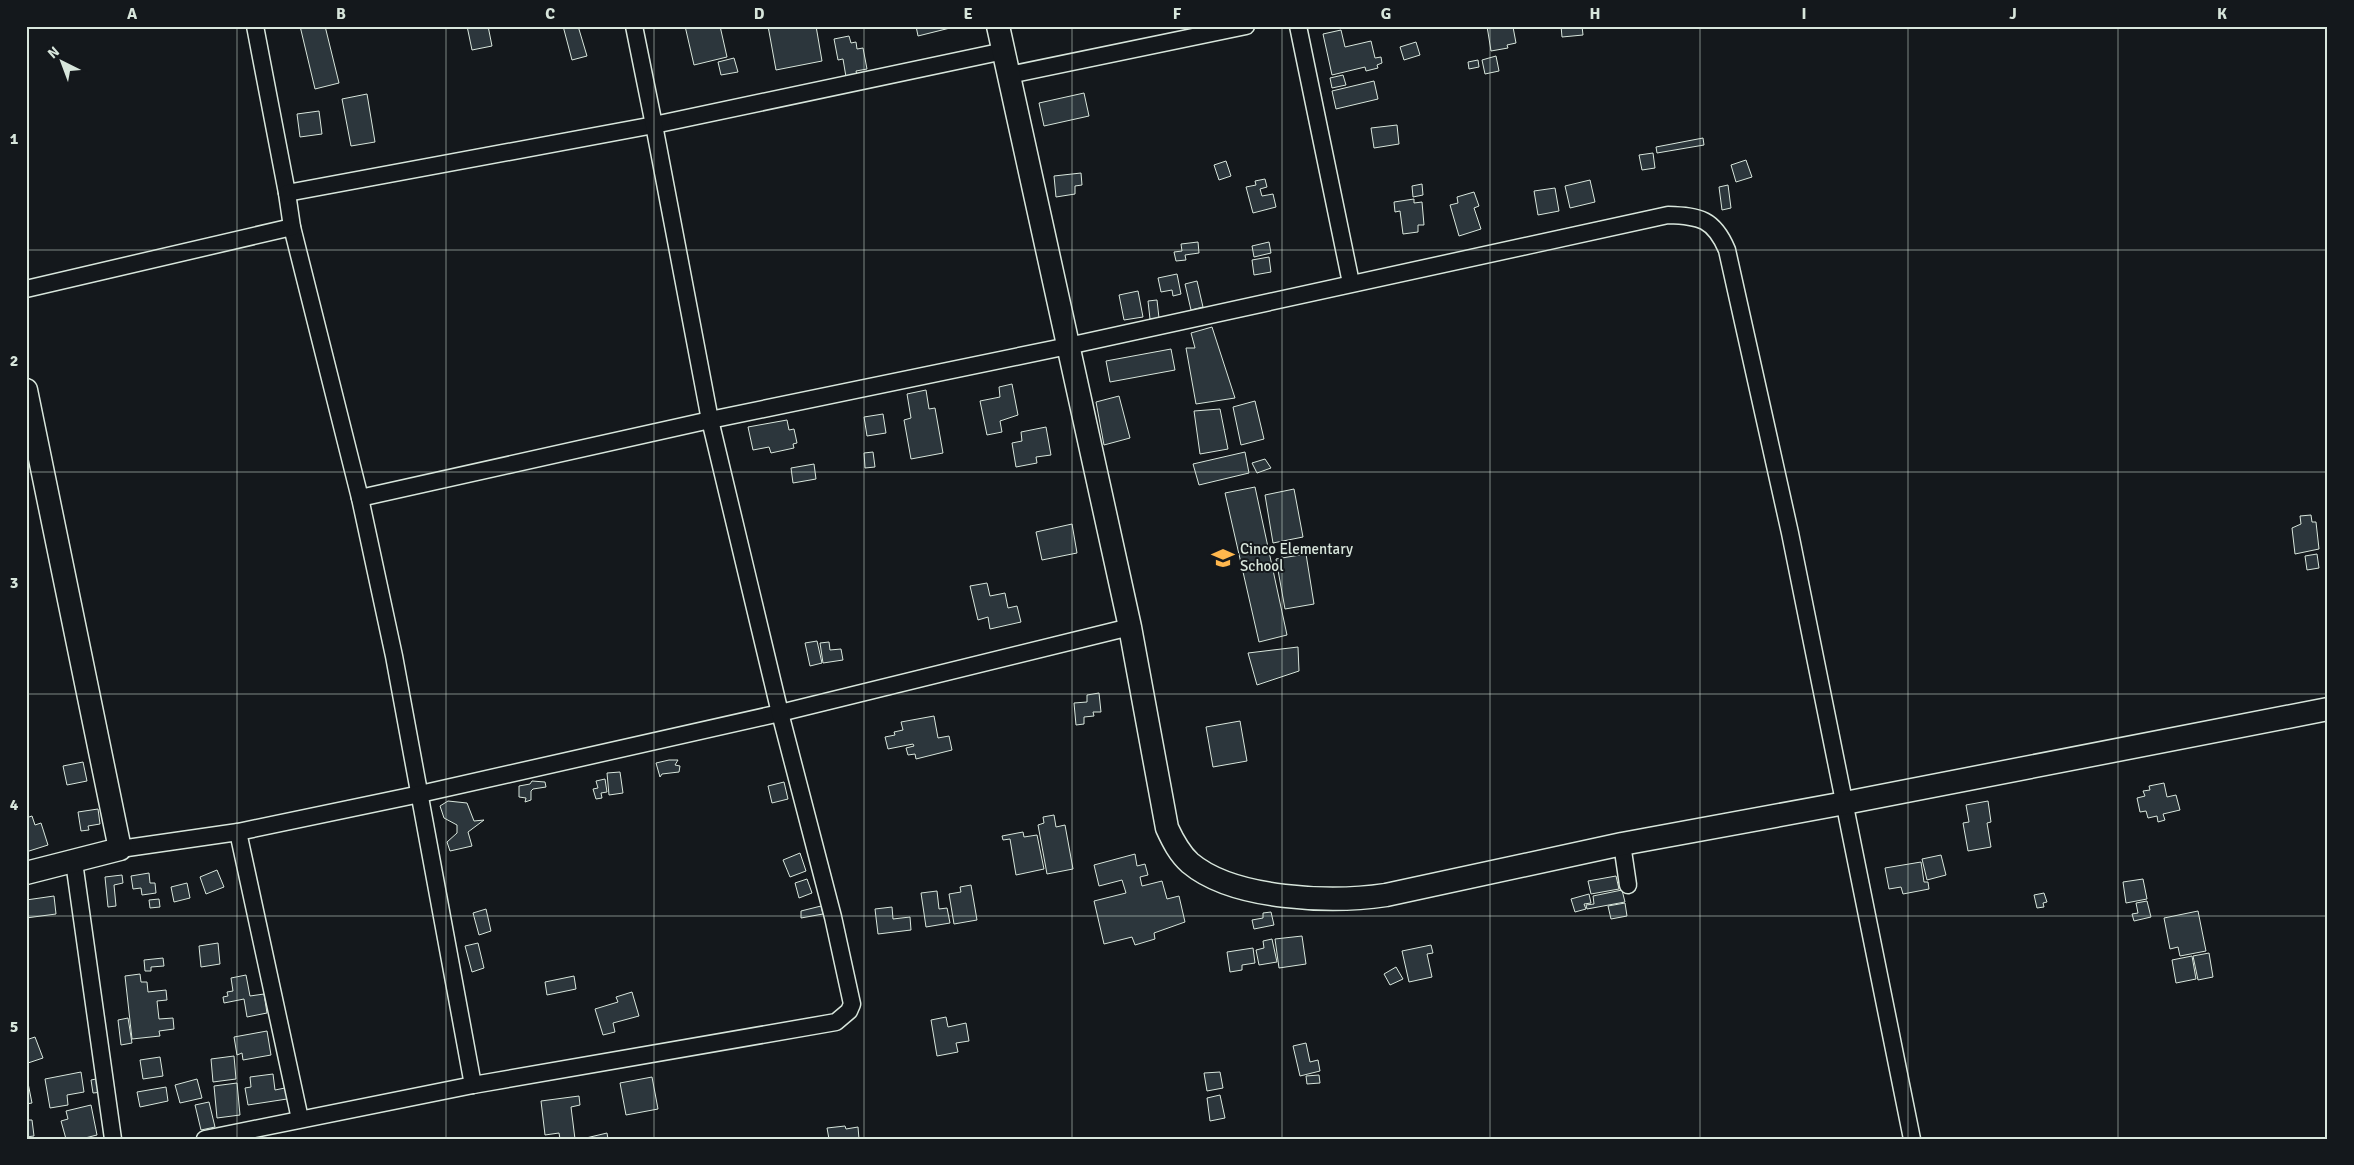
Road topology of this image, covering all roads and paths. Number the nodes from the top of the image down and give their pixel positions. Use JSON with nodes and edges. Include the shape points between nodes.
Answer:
{"nodes":[{"id":1,"x":255,"y":26,"type":"edge"},
{"id":2,"x":634,"y":26,"type":"edge"},
{"id":3,"x":998,"y":26,"type":"edge"},
{"id":4,"x":1246,"y":26,"type":"edge"},
{"id":5,"x":1298,"y":26,"type":"edge"},
{"id":6,"x":1004,"y":52,"type":"junction"},
{"id":7,"x":1009,"y":74,"type":"junction"},
{"id":8,"x":654,"y":125,"type":"junction"},
{"id":9,"x":287,"y":193,"type":"junction"},
{"id":10,"x":292,"y":227,"type":"junction"},
{"id":11,"x":1352,"y":283,"type":"junction"},
{"id":12,"x":26,"y":289,"type":"edge"},
{"id":13,"x":1068,"y":346,"type":"junction"},
{"id":14,"x":26,"y":390,"type":"edge"},
{"id":15,"x":710,"y":420,"type":"junction"},
{"id":16,"x":360,"y":498,"type":"junction"},
{"id":17,"x":1130,"y":627,"type":"junction"},
{"id":18,"x":2328,"y":709,"type":"edge"},
{"id":19,"x":780,"y":713,"type":"junction"},
{"id":20,"x":420,"y":794,"type":"junction"},
{"id":21,"x":1845,"y":803,"type":"junction"},
{"id":22,"x":238,"y":832,"type":"junction"},
{"id":23,"x":1622,"y":844,"type":"junction"},
{"id":24,"x":120,"y":849,"type":"junction"},
{"id":25,"x":74,"y":862,"type":"junction"},
{"id":26,"x":26,"y":873,"type":"edge"},
{"id":27,"x":1628,"y":886,"type":"dead end"},
{"id":28,"x":473,"y":1085,"type":"junction"},
{"id":29,"x":300,"y":1119,"type":"junction"},
{"id":30,"x":113,"y":1139,"type":"edge"},
{"id":31,"x":205,"y":1139,"type":"edge"},
{"id":32,"x":1912,"y":1139,"type":"edge"}],
"edges":[{"from":1,"to":9,"type":"street"},
{"from":2,"to":8,"type":"street"},
{"from":3,"to":6,"type":"street"},
{"from":4,"to":7,"type":"street"},
{"from":5,"to":11,"type":"street"},
{"from":6,"to":7,"type":"street"},
{"from":6,"to":8,"type":"street"},
{"from":7,"to":13,"type":"street"},
{"from":8,"to":9,"type":"street"},
{"from":8,"to":15,"type":"street"},
{"from":9,"to":10,"type":"street"},
{"from":10,"to":12,"type":"street"},
{"from":10,"to":16,"type":"street"},
{"from":11,"to":13,"type":"street"},
{"from":11,"to":21,"type":"street","via":[[1668,215],[1690,216],[1711,223],[1727,250],[1790,533]]},
{"from":13,"to":15,"type":"street"},
{"from":13,"to":17,"type":"street"},
{"from":14,"to":24,"type":"street"},
{"from":15,"to":16,"type":"street"},
{"from":15,"to":19,"type":"street"},
{"from":16,"to":20,"type":"street"},
{"from":17,"to":19,"type":"street"},
{"from":17,"to":23,"type":"street","via":[[1167,828],[1176,848],[1191,863],[1226,883],[1270,893],[1354,900]]},
{"from":18,"to":21,"type":"street"},
{"from":19,"to":20,"type":"street"},
{"from":19,"to":28,"type":"street","via":[[833,917],[852,1004],[849,1011],[836,1022]]},
{"from":20,"to":22,"type":"street"},
{"from":20,"to":28,"type":"street"},
{"from":21,"to":23,"type":"street"},
{"from":21,"to":32,"type":"street"},
{"from":22,"to":24,"type":"street"},
{"from":22,"to":29,"type":"street"},
{"from":23,"to":27,"type":"street"},
{"from":24,"to":25,"type":"street"},
{"from":25,"to":26,"type":"street"},
{"from":25,"to":30,"type":"street"},
{"from":28,"to":29,"type":"street"},
{"from":29,"to":31,"type":"street"}]}
